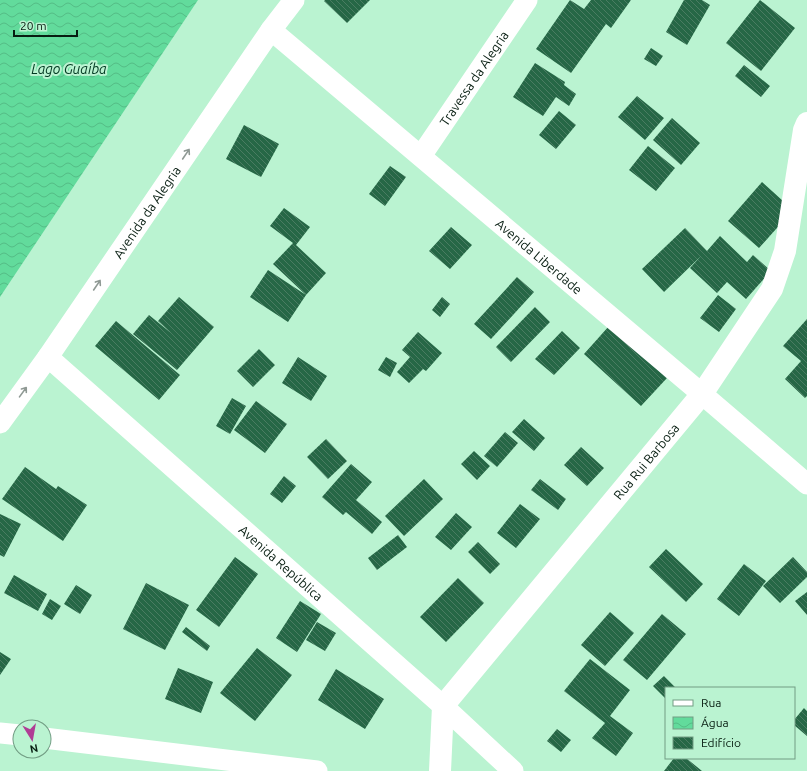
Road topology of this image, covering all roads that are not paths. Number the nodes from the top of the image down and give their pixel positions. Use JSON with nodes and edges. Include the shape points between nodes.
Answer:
{"nodes":[{"id":1,"x":294,"y":0,"type":"edge"},
{"id":2,"x":527,"y":0,"type":"edge"},
{"id":3,"x":271,"y":30,"type":"junction"},
{"id":4,"x":807,"y":123,"type":"edge"},
{"id":5,"x":422,"y":156,"type":"junction"},
{"id":6,"x":48,"y":357,"type":"junction"},
{"id":7,"x":702,"y":394,"type":"junction"},
{"id":8,"x":0,"y":423,"type":"edge"},
{"id":9,"x":807,"y":484,"type":"edge"},
{"id":10,"x":443,"y":706,"type":"junction"},
{"id":11,"x":0,"y":733,"type":"edge"},
{"id":12,"x":12,"y":735,"type":"edge"},
{"id":13,"x":52,"y":739,"type":"edge"},
{"id":14,"x":317,"y":771,"type":"edge"},
{"id":15,"x":440,"y":771,"type":"edge"},
{"id":16,"x":513,"y":771,"type":"edge"}],
"edges":[{"from":1,"to":3,"type":"street","name":"Avenida da Alegria"},
{"from":2,"to":5,"type":"street","name":"Travessa da Alegria"},
{"from":3,"to":5,"type":"street","name":"Avenida Liberdade"},
{"from":6,"to":3,"type":"street","name":"Avenida da Alegria","one_way":true},
{"from":4,"to":7,"type":"street","name":"Rua Rui Barbosa","via":[[784,251],[772,289]]},
{"from":5,"to":7,"type":"street","name":"Avenida Liberdade"},
{"from":8,"to":6,"type":"street","name":"Avenida da Alegria","one_way":true},
{"from":6,"to":10,"type":"street","name":"Avenida República"},
{"from":7,"to":9,"type":"street","name":"Avenida Liberdade"},
{"from":7,"to":10,"type":"street","name":"Rua Rui Barbosa"},
{"from":10,"to":15,"type":"street"},
{"from":10,"to":16,"type":"street","name":"Avenida República"},
{"from":11,"to":12,"type":"street"},
{"from":13,"to":14,"type":"street"}]}
